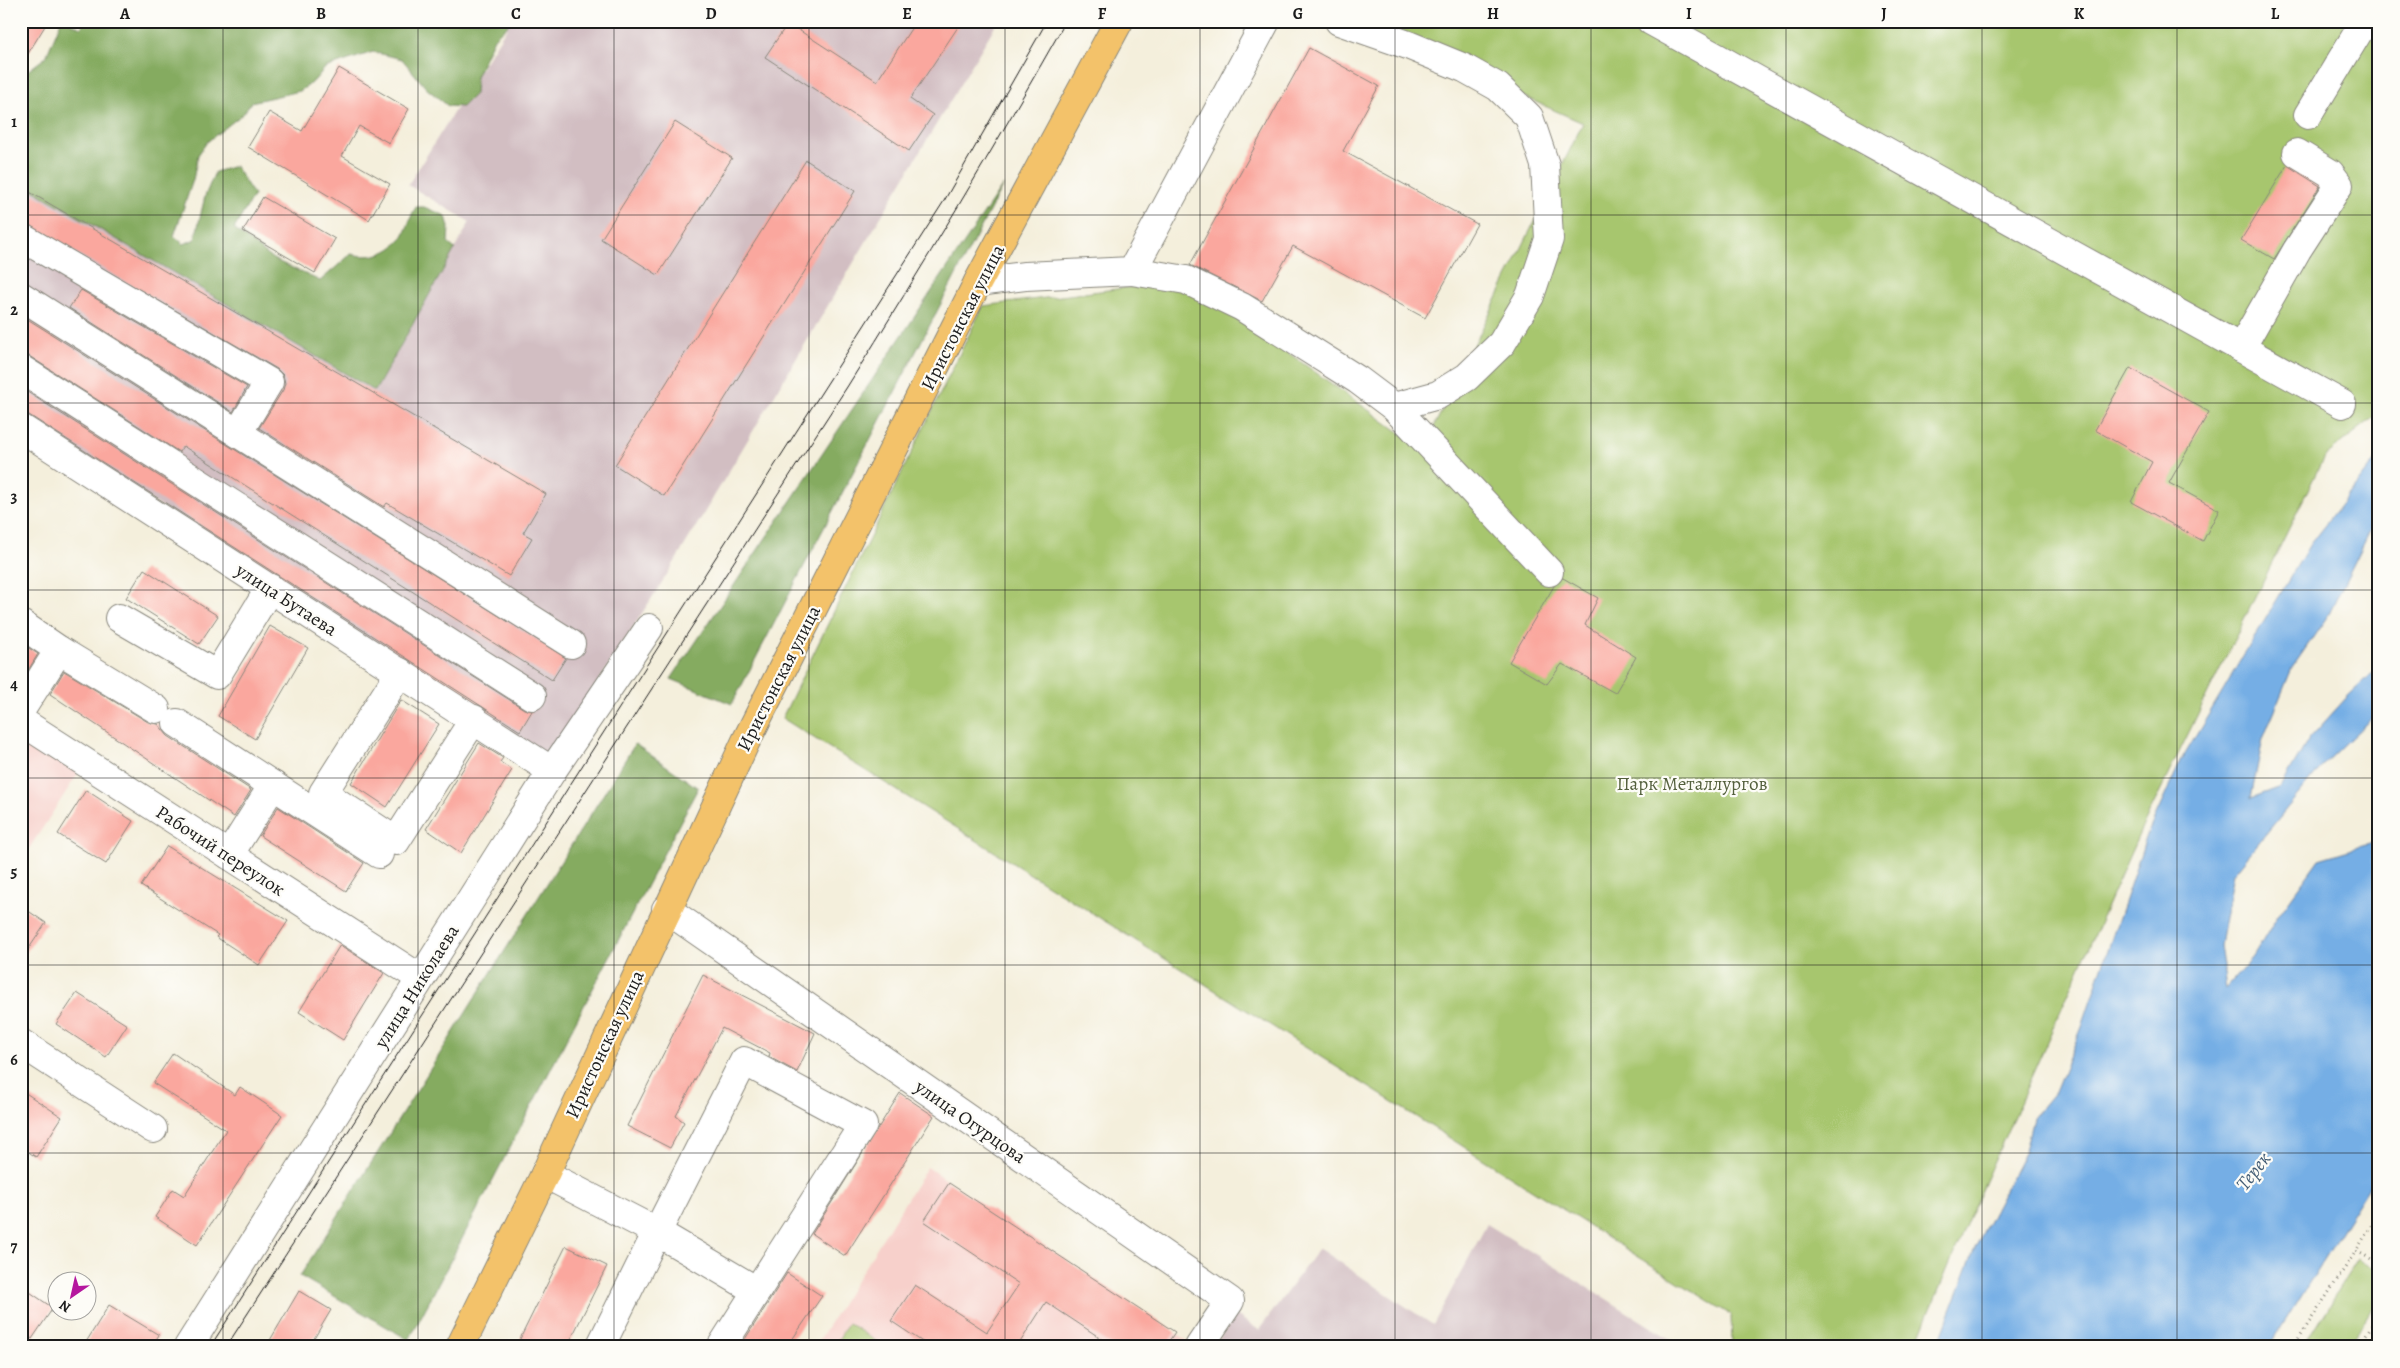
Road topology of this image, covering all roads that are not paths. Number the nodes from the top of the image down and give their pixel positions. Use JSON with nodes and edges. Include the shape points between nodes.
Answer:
{"nodes":[{"id":1,"x":1119,"y":21,"type":"edge"},
{"id":2,"x":1266,"y":21,"type":"edge"},
{"id":3,"x":1339,"y":21,"type":"edge"},
{"id":4,"x":1651,"y":21,"type":"edge"},
{"id":5,"x":2364,"y":21,"type":"edge"},
{"id":6,"x":2308,"y":115,"type":"dead end"},
{"id":7,"x":2297,"y":153,"type":"dead end"},
{"id":8,"x":21,"y":237,"type":"edge"},
{"id":9,"x":1132,"y":271,"type":"junction"},
{"id":10,"x":978,"y":282,"type":"junction"},
{"id":11,"x":21,"y":296,"type":"edge"},
{"id":12,"x":2241,"y":348,"type":"junction"},
{"id":13,"x":21,"y":369,"type":"edge"},
{"id":14,"x":2342,"y":404,"type":"dead end"},
{"id":15,"x":1394,"y":407,"type":"junction"},
{"id":16,"x":21,"y":428,"type":"edge"},
{"id":17,"x":238,"y":433,"type":"junction"},
{"id":18,"x":1549,"y":572,"type":"dead end"},
{"id":19,"x":270,"y":588,"type":"junction"},
{"id":20,"x":119,"y":618,"type":"dead end"},
{"id":21,"x":21,"y":624,"type":"edge"},
{"id":22,"x":649,"y":628,"type":"dead end"},
{"id":23,"x":571,"y":644,"type":"dead end"},
{"id":24,"x":59,"y":650,"type":"junction"},
{"id":25,"x":400,"y":672,"type":"junction"},
{"id":26,"x":532,"y":696,"type":"dead end"},
{"id":27,"x":21,"y":710,"type":"edge"},
{"id":28,"x":474,"y":719,"type":"junction"},
{"id":29,"x":21,"y":721,"type":"edge"},
{"id":30,"x":552,"y":771,"type":"junction"},
{"id":31,"x":273,"y":785,"type":"junction"},
{"id":32,"x":379,"y":854,"type":"dead end"},
{"id":33,"x":229,"y":855,"type":"junction"},
{"id":34,"x":666,"y":909,"type":"junction"},
{"id":35,"x":420,"y":978,"type":"junction"},
{"id":36,"x":21,"y":1044,"type":"edge"},
{"id":37,"x":154,"y":1130,"type":"dead end"},
{"id":38,"x":544,"y":1174,"type":"junction"},
{"id":39,"x":657,"y":1232,"type":"junction"},
{"id":40,"x":757,"y":1291,"type":"junction"},
{"id":41,"x":188,"y":1347,"type":"edge"},
{"id":42,"x":460,"y":1347,"type":"edge"},
{"id":43,"x":600,"y":1347,"type":"edge"},
{"id":44,"x":721,"y":1347,"type":"edge"},
{"id":45,"x":1199,"y":1347,"type":"edge"}],
"edges":[{"from":1,"to":10,"type":"main road","name":"Иристонская улица"},
{"from":2,"to":9,"type":"street"},
{"from":3,"to":15,"type":"street","via":[[1408,45],[1498,87],[1529,117],[1545,165],[1549,239],[1530,296],[1502,343],[1467,377],[1438,395]]},
{"from":4,"to":12,"type":"street"},
{"from":5,"to":6,"type":"street"},
{"from":7,"to":12,"type":"street","via":[[2330,173],[2339,185],[2297,250]]},
{"from":8,"to":17,"type":"street","via":[[268,382]]},
{"from":9,"to":10,"type":"street","via":[[1024,276]]},
{"from":9,"to":15,"type":"street","via":[[1186,280],[1242,306],[1358,380]]},
{"from":10,"to":34,"type":"main road","name":"Иристонская улица","via":[[746,741]]},
{"from":11,"to":17,"type":"street"},
{"from":12,"to":14,"type":"street"},
{"from":13,"to":26,"type":"street"},
{"from":15,"to":18,"type":"street"},
{"from":16,"to":19,"type":"street","name":"улица Бутаева"},
{"from":17,"to":23,"type":"street"},
{"from":19,"to":20,"type":"street","via":[[217,675]]},
{"from":19,"to":25,"type":"street","name":"улица Бутаева"},
{"from":21,"to":24,"type":"street"},
{"from":22,"to":30,"type":"street","name":"улица Николаева"},
{"from":24,"to":27,"type":"street"},
{"from":24,"to":31,"type":"street"},
{"from":25,"to":28,"type":"street","name":"улица Бутаева"},
{"from":25,"to":28,"type":"street","via":[[323,793],[396,841]]},
{"from":28,"to":30,"type":"street","name":"улица Бутаева"},
{"from":29,"to":33,"type":"street","name":"Рабочий переулок"},
{"from":30,"to":35,"type":"street","name":"улица Николаева"},
{"from":31,"to":32,"type":"street"},
{"from":31,"to":33,"type":"street"},
{"from":33,"to":35,"type":"street","name":"Рабочий переулок"},
{"from":34,"to":38,"type":"main road","name":"Иристонская улица"},
{"from":34,"to":45,"type":"street","name":"улица Огурцова","via":[[1230,1301]]},
{"from":35,"to":41,"type":"street","name":"улица Николаева"},
{"from":36,"to":37,"type":"street"},
{"from":38,"to":39,"type":"street"},
{"from":38,"to":42,"type":"main road","name":"Иристонская улица"},
{"from":39,"to":40,"type":"street"},
{"from":39,"to":40,"type":"street","via":[[744,1061],[863,1125]]},
{"from":39,"to":43,"type":"street"},
{"from":40,"to":44,"type":"street"}]}
